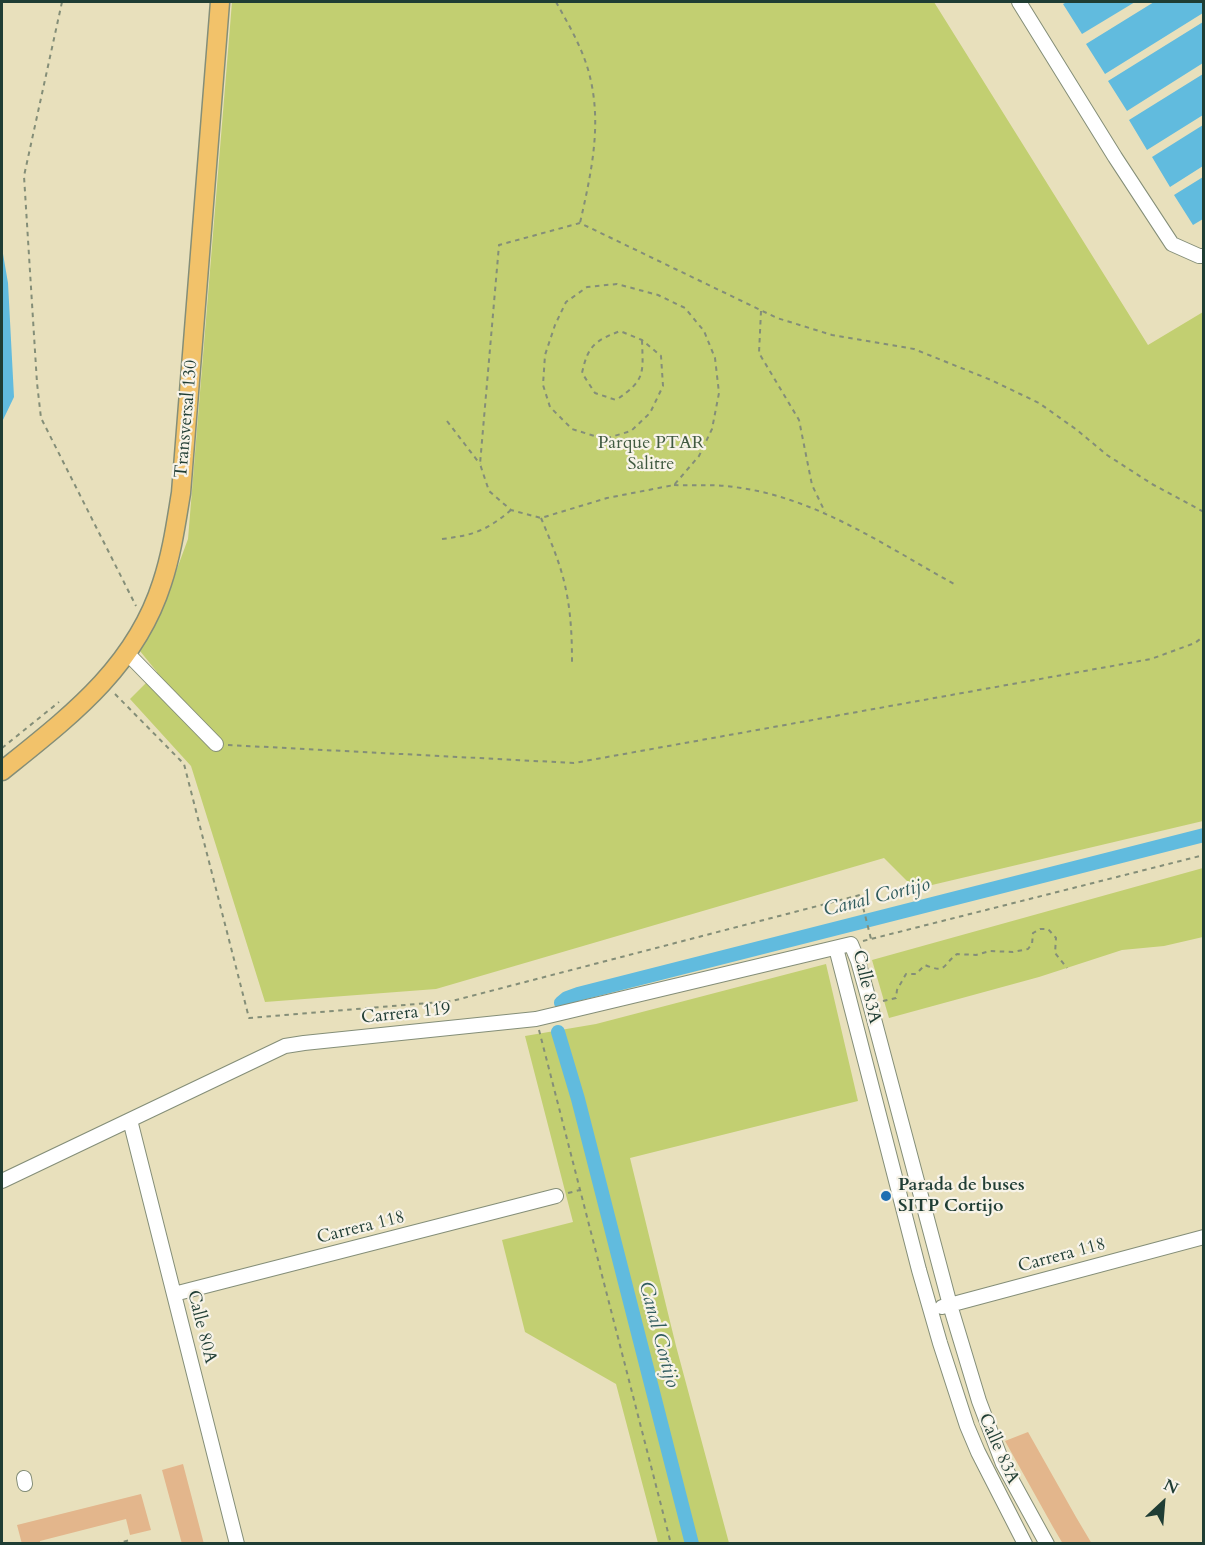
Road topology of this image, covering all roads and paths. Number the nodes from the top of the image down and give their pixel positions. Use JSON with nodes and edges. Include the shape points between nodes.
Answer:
{"nodes":[{"id":1,"x":62,"y":2,"type":"edge"},
{"id":2,"x":220,"y":2,"type":"edge"},
{"id":3,"x":556,"y":2,"type":"edge"},
{"id":4,"x":1019,"y":2,"type":"edge"},
{"id":5,"x":580,"y":222,"type":"junction"},
{"id":6,"x":1203,"y":256,"type":"edge"},
{"id":7,"x":761,"y":311,"type":"junction"},
{"id":8,"x":642,"y":340,"type":"junction"},
{"id":9,"x":447,"y":421,"type":"dead end"},
{"id":10,"x":480,"y":464,"type":"junction"},
{"id":11,"x":674,"y":485,"type":"junction"},
{"id":12,"x":512,"y":510,"type":"junction"},
{"id":13,"x":825,"y":512,"type":"junction"},
{"id":14,"x":1203,"y":512,"type":"edge"},
{"id":15,"x":541,"y":518,"type":"junction"},
{"id":16,"x":442,"y":539,"type":"dead end"},
{"id":17,"x":956,"y":585,"type":"dead end"},
{"id":18,"x":140,"y":596,"type":"dead end"},
{"id":19,"x":1203,"y":636,"type":"edge"},
{"id":20,"x":127,"y":653,"type":"junction"},
{"id":21,"x":572,"y":662,"type":"dead end"},
{"id":22,"x":104,"y":683,"type":"junction"},
{"id":23,"x":60,"y":700,"type":"dead end"},
{"id":24,"x":216,"y":744,"type":"joint"},
{"id":25,"x":2,"y":748,"type":"edge"},
{"id":26,"x":2,"y":771,"type":"edge"},
{"id":27,"x":1203,"y":855,"type":"edge"},
{"id":28,"x":836,"y":948,"type":"junction"},
{"id":29,"x":1067,"y":968,"type":"dead end"},
{"id":30,"x":870,"y":1004,"type":"junction"},
{"id":31,"x":536,"y":1019,"type":"junction"},
{"id":32,"x":129,"y":1120,"type":"junction"},
{"id":33,"x":2,"y":1181,"type":"edge"},
{"id":34,"x":556,"y":1196,"type":"dead end"},
{"id":35,"x":1203,"y":1238,"type":"edge"},
{"id":36,"x":174,"y":1294,"type":"junction"},
{"id":37,"x":950,"y":1305,"type":"junction"},
{"id":38,"x":930,"y":1309,"type":"junction"},
{"id":39,"x":1015,"y":1526,"type":"junction"},
{"id":40,"x":115,"y":1544,"type":"edge"},
{"id":41,"x":130,"y":1544,"type":"edge"},
{"id":42,"x":237,"y":1544,"type":"edge"},
{"id":43,"x":671,"y":1544,"type":"edge"},
{"id":44,"x":1016,"y":1544,"type":"edge"},
{"id":45,"x":1025,"y":1544,"type":"edge"},
{"id":46,"x":1047,"y":1544,"type":"edge"}],
"edges":[{"from":1,"to":18,"type":"path","via":[[24,176],[41,418],[136,606]]},
{"from":2,"to":20,"type":"main road","name":"Transversal 130","via":[[181,493],[162,584]]},
{"from":3,"to":5,"type":"path","via":[[590,76],[596,119],[594,158]]},
{"from":4,"to":6,"type":"street","via":[[1172,244]]},
{"from":5,"to":7,"type":"path"},
{"from":5,"to":10,"type":"path","via":[[499,246]]},
{"from":7,"to":13,"type":"path","via":[[759,354],[799,420],[812,485]]},
{"from":7,"to":14,"type":"path","via":[[831,335],[914,349],[991,380],[1040,403],[1107,455]]},
{"from":8,"to":8,"type":"path","via":[[620,331],[598,339],[586,354],[582,373],[595,393],[616,400],[634,388],[643,370]]},
{"from":8,"to":11,"type":"path","via":[[661,356],[663,386],[650,413],[631,431],[604,439],[572,429],[550,407],[543,385],[545,355],[555,325],[566,302],[587,287],[617,284],[658,295],[685,308],[704,332],[715,358],[719,393],[708,438],[699,456]]},
{"from":9,"to":10,"type":"path"},
{"from":10,"to":12,"type":"path","via":[[489,491]]},
{"from":11,"to":13,"type":"path","via":[[733,486]]},
{"from":11,"to":15,"type":"path","via":[[607,498]]},
{"from":12,"to":15,"type":"path"},
{"from":12,"to":16,"type":"path","via":[[473,535]]},
{"from":13,"to":17,"type":"path"},
{"from":15,"to":21,"type":"path","via":[[566,589]]},
{"from":19,"to":24,"type":"path","via":[[1196,643],[1151,659],[574,763]]},
{"from":20,"to":22,"type":"main road","name":"Transversal 130"},
{"from":20,"to":24,"type":"street"},
{"from":22,"to":26,"type":"main road","name":"Transversal 130"},
{"from":22,"to":27,"type":"path","via":[[184,764],[249,1018],[452,1001],[860,895],[871,939]]},
{"from":23,"to":25,"type":"path"},
{"from":28,"to":30,"type":"street","name":"Calle 83A","via":[[851,944]]},
{"from":28,"to":31,"type":"street","name":"Carrera 119"},
{"from":28,"to":38,"type":"street","name":"Calle 83A"},
{"from":29,"to":30,"type":"path","via":[[1055,953],[1056,938],[1048,929],[1040,928],[1033,933],[1028,949],[957,954],[944,968],[936,970],[925,965],[916,974],[906,974],[894,1000]]},
{"from":30,"to":37,"type":"street","name":"Calle 83A"},
{"from":31,"to":32,"type":"street","name":"Carrera 119","via":[[285,1046]]},
{"from":31,"to":43,"type":"path"},
{"from":32,"to":33,"type":"street","name":"Carrera 119"},
{"from":32,"to":36,"type":"street","name":"Calle 80A"},
{"from":34,"to":36,"type":"street","name":"Carrera 118"},
{"from":35,"to":37,"type":"street","name":"Carrera 118"},
{"from":36,"to":42,"type":"street","name":"Calle 80A"},
{"from":37,"to":38,"type":"street","name":"Carrera 118"},
{"from":37,"to":46,"type":"street","name":"Calle 83A","via":[[1003,1464]]},
{"from":38,"to":39,"type":"street","name":"Calle 83A","via":[[967,1426]]},
{"from":39,"to":44,"type":"street"},
{"from":39,"to":45,"type":"street","name":"Calle 83A"},
{"from":40,"to":41,"type":"path","via":[[130,1540]]}]}
